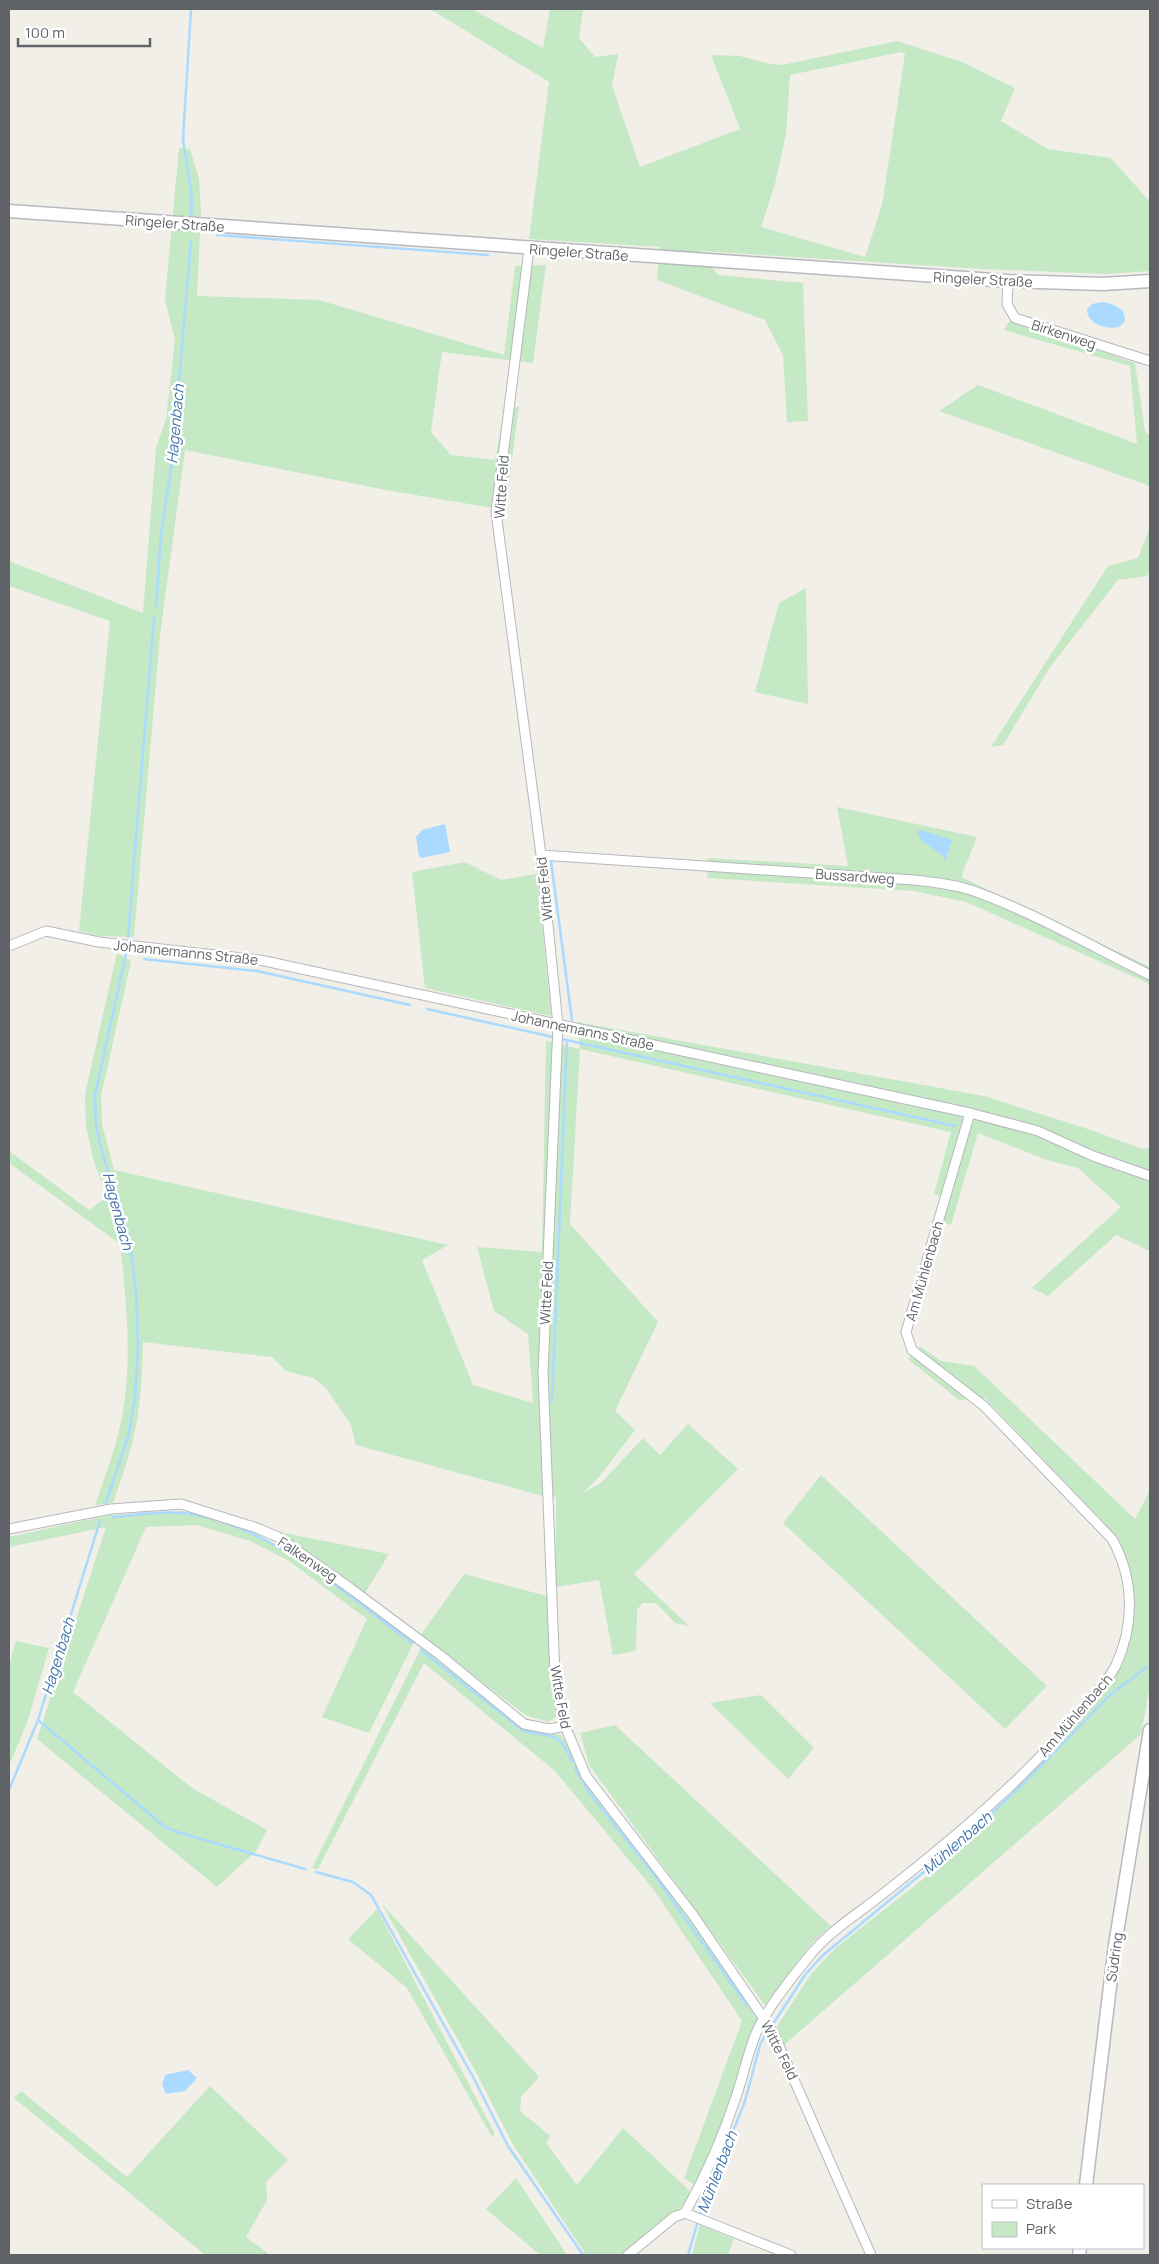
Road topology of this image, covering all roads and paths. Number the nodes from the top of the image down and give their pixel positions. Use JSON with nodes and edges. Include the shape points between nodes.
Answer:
{"nodes":[{"id":1,"x":9,"y":211,"type":"edge"},
{"id":2,"x":529,"y":249,"type":"junction"},
{"id":3,"x":1008,"y":281,"type":"junction"},
{"id":4,"x":1150,"y":281,"type":"edge"},
{"id":5,"x":1150,"y":362,"type":"edge"},
{"id":6,"x":541,"y":855,"type":"junction"},
{"id":7,"x":9,"y":946,"type":"edge"},
{"id":8,"x":1150,"y":975,"type":"edge"},
{"id":9,"x":558,"y":1025,"type":"junction"},
{"id":10,"x":970,"y":1113,"type":"junction"},
{"id":11,"x":1150,"y":1176,"type":"edge"},
{"id":12,"x":9,"y":1529,"type":"edge"},
{"id":13,"x":565,"y":1726,"type":"junction"},
{"id":14,"x":1150,"y":1730,"type":"edge"},
{"id":15,"x":764,"y":2019,"type":"junction"},
{"id":16,"x":1086,"y":2184,"type":"edge"},
{"id":17,"x":685,"y":2213,"type":"junction"},
{"id":18,"x":628,"y":2255,"type":"edge"},
{"id":19,"x":791,"y":2255,"type":"edge"},
{"id":20,"x":871,"y":2255,"type":"edge"}],
"edges":[{"from":1,"to":2,"type":"street","name":"Ringeler Straße"},
{"from":2,"to":3,"type":"street","name":"Ringeler Straße"},
{"from":2,"to":6,"type":"street","name":"Witte Feld","via":[[496,512]]},
{"from":3,"to":4,"type":"street","name":"Ringeler Straße","via":[[1103,284]]},
{"from":3,"to":5,"type":"street","name":"Birkenweg","via":[[1007,304],[1015,318]]},
{"from":6,"to":8,"type":"street","name":"Bussardweg","via":[[948,884],[1030,916]]},
{"from":6,"to":9,"type":"street","name":"Witte Feld"},
{"from":7,"to":9,"type":"street","name":"Johannemanns Straße","via":[[46,930],[99,942],[260,960]]},
{"from":9,"to":10,"type":"street","name":"Johannemanns Straße"},
{"from":9,"to":13,"type":"street","name":"Witte Feld","via":[[543,1373],[555,1676]]},
{"from":10,"to":11,"type":"street","name":"Johannemanns Straße","via":[[1038,1131],[1093,1156]]},
{"from":10,"to":15,"type":"street","name":"Am Mühlenbach","via":[[906,1332],[912,1350],[984,1406],[1112,1539],[1121,1555],[1130,1593],[1126,1638],[1106,1682],[1029,1768],[953,1837],[830,1935],[808,1957]]},
{"from":12,"to":13,"type":"street","name":"Falkenweg","via":[[111,1509],[181,1504],[257,1528],[278,1537],[350,1588],[440,1655],[524,1724],[550,1729]]},
{"from":13,"to":15,"type":"street","name":"Witte Feld","via":[[586,1776],[693,1915]]},
{"from":14,"to":16,"type":"street","name":"Südring","via":[[1115,1944]]},
{"from":15,"to":17,"type":"street","name":"Am Mühlenbach","via":[[755,2035],[736,2099],[707,2170]]},
{"from":15,"to":20,"type":"street","name":"Witte Feld","via":[[781,2048]]},
{"from":17,"to":18,"type":"street","via":[[674,2217]]},
{"from":17,"to":19,"type":"street"}]}
